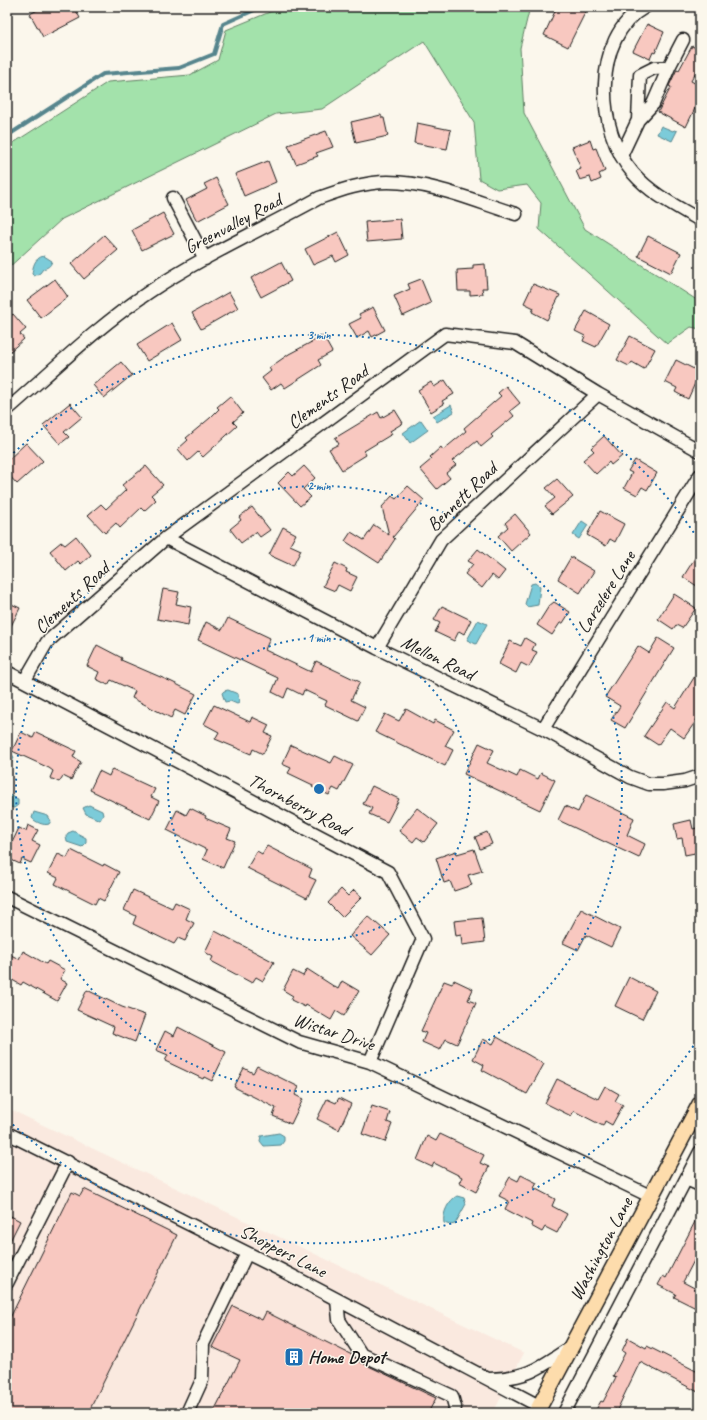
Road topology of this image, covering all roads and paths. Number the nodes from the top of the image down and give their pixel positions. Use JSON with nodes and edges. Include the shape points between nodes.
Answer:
{"nodes":[{"id":1,"x":645,"y":7,"type":"edge"},
{"id":2,"x":683,"y":40,"type":"dead end"},
{"id":3,"x":669,"y":67,"type":"junction"},
{"id":4,"x":638,"y":120,"type":"junction"},
{"id":5,"x":621,"y":156,"type":"junction"},
{"id":6,"x":173,"y":198,"type":"dead end"},
{"id":7,"x":516,"y":214,"type":"dead end"},
{"id":8,"x":700,"y":220,"type":"edge"},
{"id":9,"x":205,"y":259,"type":"junction"},
{"id":10,"x":598,"y":394,"type":"junction"},
{"id":11,"x":7,"y":410,"type":"edge"},
{"id":12,"x":700,"y":451,"type":"edge"},
{"id":13,"x":700,"y":475,"type":"edge"},
{"id":14,"x":166,"y":538,"type":"junction"},
{"id":15,"x":377,"y":648,"type":"junction"},
{"id":16,"x":7,"y":672,"type":"edge"},
{"id":17,"x":25,"y":680,"type":"junction"},
{"id":18,"x":543,"y":729,"type":"junction"},
{"id":19,"x":700,"y":776,"type":"edge"},
{"id":20,"x":7,"y":896,"type":"edge"},
{"id":21,"x":370,"y":1062,"type":"junction"},
{"id":22,"x":700,"y":1104,"type":"edge"},
{"id":23,"x":7,"y":1133,"type":"edge"},
{"id":24,"x":700,"y":1152,"type":"edge"},
{"id":25,"x":68,"y":1162,"type":"junction"},
{"id":26,"x":686,"y":1178,"type":"junction"},
{"id":27,"x":700,"y":1185,"type":"edge"},
{"id":28,"x":652,"y":1196,"type":"junction"},
{"id":29,"x":247,"y":1253,"type":"junction"},
{"id":30,"x":7,"y":1282,"type":"edge"},
{"id":31,"x":337,"y":1300,"type":"junction"},
{"id":32,"x":571,"y":1347,"type":"junction"},
{"id":33,"x":488,"y":1379,"type":"junction"},
{"id":34,"x":537,"y":1410,"type":"edge"},
{"id":35,"x":187,"y":1413,"type":"edge"},
{"id":36,"x":454,"y":1413,"type":"edge"},
{"id":37,"x":564,"y":1413,"type":"edge"}],
"edges":[{"from":1,"to":5,"type":"street","via":[[621,30],[606,70],[607,116],[612,137]]},
{"from":2,"to":3,"type":"street"},
{"from":3,"to":4,"type":"street","via":[[653,104]]},
{"from":3,"to":4,"type":"street","via":[[654,68],[640,76]]},
{"from":4,"to":5,"type":"street"},
{"from":5,"to":8,"type":"street","via":[[633,173],[649,187]]},
{"from":6,"to":9,"type":"street"},
{"from":7,"to":9,"type":"street","name":"Greenvalley Road","via":[[420,185],[373,183],[319,198]]},
{"from":9,"to":11,"type":"street","name":"Greenvalley Road","via":[[148,292]]},
{"from":10,"to":12,"type":"street","name":"Clements Road"},
{"from":10,"to":14,"type":"street","name":"Clements Road","via":[[515,343],[445,334]]},
{"from":10,"to":15,"type":"street","name":"Bennett Road","via":[[440,540]]},
{"from":13,"to":18,"type":"street","name":"Larzelere Lane"},
{"from":14,"to":15,"type":"street","name":"Mellon Road"},
{"from":14,"to":17,"type":"street","name":"Clements Road","via":[[47,642]]},
{"from":15,"to":18,"type":"street","name":"Mellon Road"},
{"from":16,"to":17,"type":"street","name":"Thornberry Road"},
{"from":17,"to":21,"type":"street","name":"Thornberry Road","via":[[388,872],[423,939]]},
{"from":18,"to":19,"type":"street","name":"Mellon Road","via":[[630,777],[649,784],[674,783]]},
{"from":20,"to":21,"type":"street","name":"Wistar Drive","via":[[298,1042]]},
{"from":21,"to":28,"type":"street","name":"Wistar Drive"},
{"from":22,"to":28,"type":"main road","name":"Washington Lane"},
{"from":23,"to":25,"type":"street","name":"Shoppers Lane"},
{"from":24,"to":26,"type":"street"},
{"from":25,"to":29,"type":"street","name":"Shoppers Lane"},
{"from":25,"to":30,"type":"street"},
{"from":26,"to":27,"type":"street"},
{"from":26,"to":37,"type":"street"},
{"from":28,"to":32,"type":"main road","name":"Washington Lane"},
{"from":29,"to":31,"type":"street","name":"Shoppers Lane"},
{"from":29,"to":35,"type":"street","via":[[203,1344],[202,1380]]},
{"from":31,"to":33,"type":"street","name":"Shoppers Lane"},
{"from":31,"to":36,"type":"street","via":[[339,1320],[361,1354],[452,1396]]},
{"from":32,"to":33,"type":"street","via":[[531,1373],[508,1379]]},
{"from":32,"to":34,"type":"main road","name":"Washington Lane"},
{"from":33,"to":34,"type":"street","name":"Shoppers Lane"}]}
